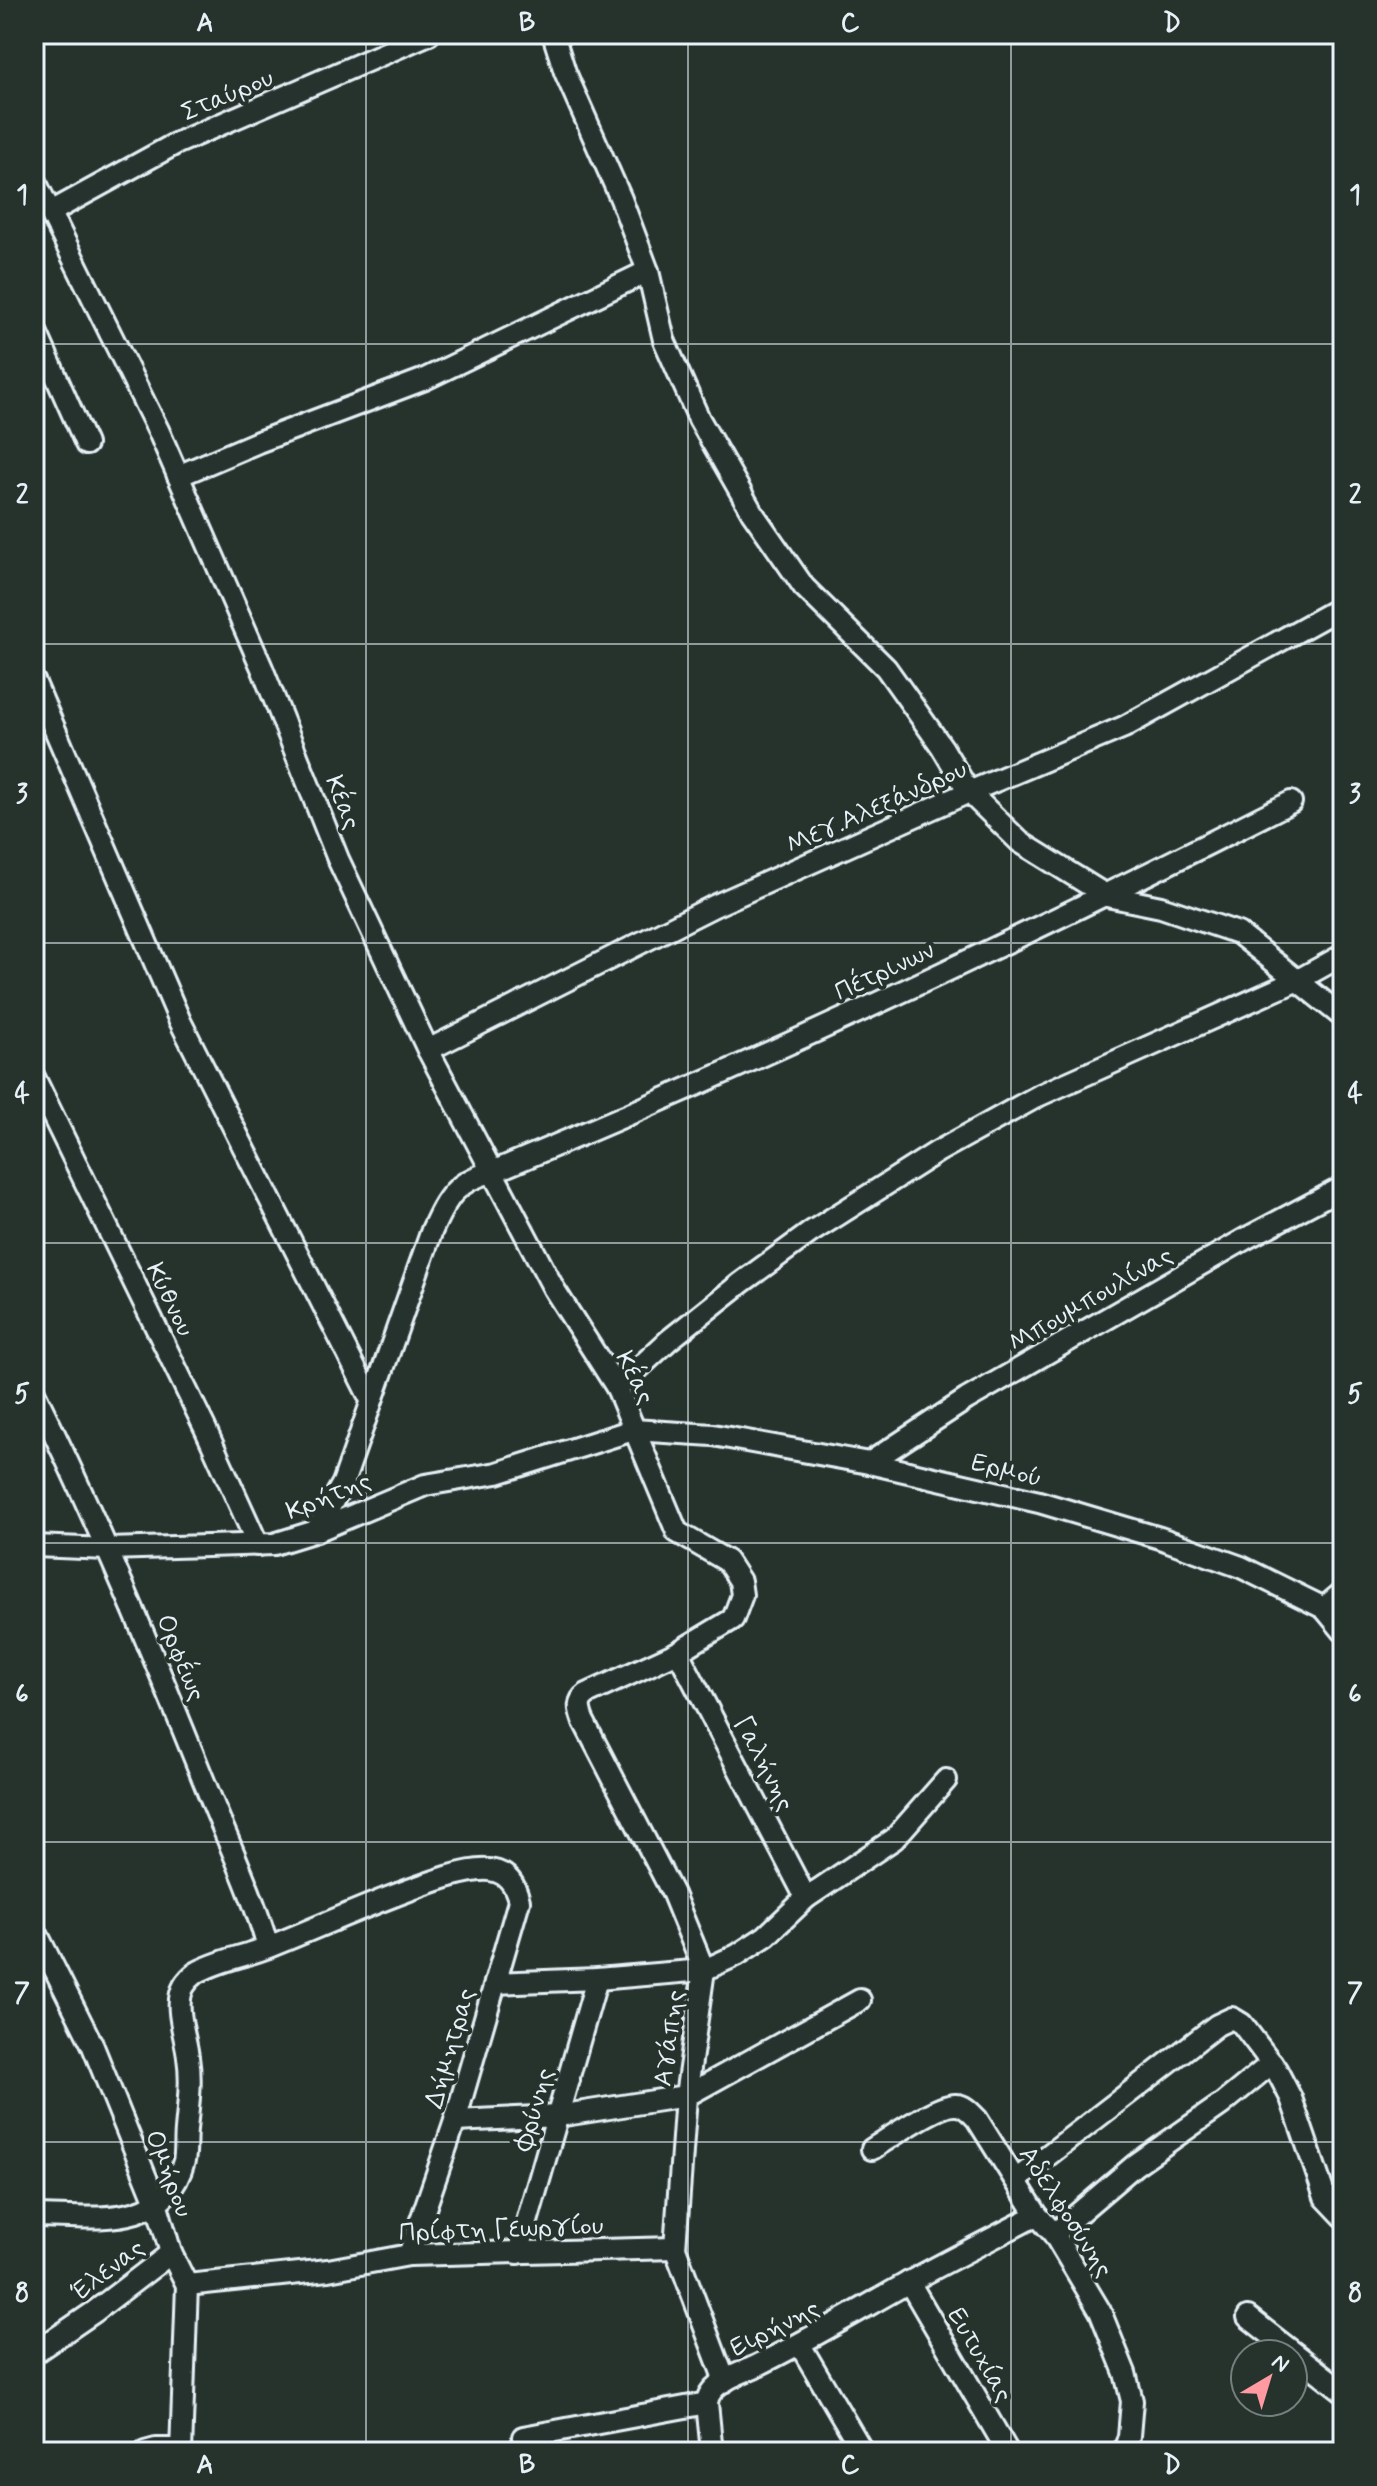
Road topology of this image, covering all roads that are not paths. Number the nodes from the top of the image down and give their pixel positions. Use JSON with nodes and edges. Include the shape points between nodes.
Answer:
{"nodes":[{"id":1,"x":429,"y":34,"type":"edge"},
{"id":2,"x":553,"y":34,"type":"edge"},
{"id":3,"x":34,"y":179,"type":"edge"},
{"id":4,"x":51,"y":212,"type":"junction"},
{"id":5,"x":648,"y":271,"type":"junction"},
{"id":6,"x":34,"y":327,"type":"edge"},
{"id":7,"x":86,"y":444,"type":"dead end"},
{"id":8,"x":178,"y":476,"type":"junction"},
{"id":9,"x":1343,"y":606,"type":"edge"},
{"id":10,"x":34,"y":681,"type":"edge"},
{"id":11,"x":969,"y":792,"type":"junction"},
{"id":12,"x":1291,"y":802,"type":"dead end"},
{"id":13,"x":1107,"y":896,"type":"junction"},
{"id":14,"x":1343,"y":955,"type":"edge"},
{"id":15,"x":1298,"y":980,"type":"junction"},
{"id":16,"x":1343,"y":1017,"type":"edge"},
{"id":17,"x":428,"y":1050,"type":"junction"},
{"id":18,"x":34,"y":1077,"type":"edge"},
{"id":19,"x":492,"y":1172,"type":"junction"},
{"id":20,"x":1343,"y":1187,"type":"edge"},
{"id":21,"x":617,"y":1388,"type":"junction"},
{"id":22,"x":34,"y":1392,"type":"edge"},
{"id":23,"x":371,"y":1400,"type":"junction"},
{"id":24,"x":633,"y":1430,"type":"junction"},
{"id":25,"x":869,"y":1463,"type":"junction"},
{"id":26,"x":316,"y":1531,"type":"junction"},
{"id":27,"x":258,"y":1545,"type":"junction"},
{"id":28,"x":34,"y":1546,"type":"edge"},
{"id":29,"x":108,"y":1549,"type":"junction"},
{"id":30,"x":1343,"y":1592,"type":"edge"},
{"id":31,"x":1324,"y":1608,"type":"junction"},
{"id":32,"x":1343,"y":1631,"type":"edge"},
{"id":33,"x":678,"y":1652,"type":"junction"},
{"id":34,"x":583,"y":1720,"type":"joint"},
{"id":35,"x":946,"y":1780,"type":"dead end"},
{"id":36,"x":806,"y":1898,"type":"junction"},
{"id":37,"x":34,"y":1928,"type":"edge"},
{"id":38,"x":268,"y":1947,"type":"junction"},
{"id":39,"x":704,"y":1970,"type":"junction"},
{"id":40,"x":597,"y":1979,"type":"junction"},
{"id":41,"x":495,"y":1983,"type":"junction"},
{"id":42,"x":860,"y":2000,"type":"dead end"},
{"id":43,"x":1272,"y":2063,"type":"junction"},
{"id":44,"x":686,"y":2096,"type":"junction"},
{"id":45,"x":558,"y":2116,"type":"junction"},
{"id":46,"x":455,"y":2121,"type":"junction"},
{"id":47,"x":872,"y":2149,"type":"dead end"},
{"id":48,"x":1016,"y":2180,"type":"junction"},
{"id":49,"x":157,"y":2205,"type":"junction"},
{"id":50,"x":1037,"y":2215,"type":"junction"},
{"id":51,"x":34,"y":2216,"type":"edge"},
{"id":52,"x":1343,"y":2216,"type":"edge"},
{"id":53,"x":1054,"y":2234,"type":"junction"},
{"id":54,"x":675,"y":2248,"type":"junction"},
{"id":55,"x":171,"y":2253,"type":"junction"},
{"id":56,"x":518,"y":2253,"type":"junction"},
{"id":57,"x":409,"y":2255,"type":"junction"},
{"id":58,"x":909,"y":2282,"type":"junction"},
{"id":59,"x":187,"y":2285,"type":"junction"},
{"id":60,"x":1248,"y":2317,"type":"dead end"},
{"id":61,"x":800,"y":2345,"type":"junction"},
{"id":62,"x":34,"y":2353,"type":"edge"},
{"id":63,"x":725,"y":2381,"type":"junction"},
{"id":64,"x":1343,"y":2391,"type":"edge"},
{"id":65,"x":707,"y":2403,"type":"junction"},
{"id":66,"x":523,"y":2437,"type":"dead end"},
{"id":67,"x":181,"y":2451,"type":"edge"},
{"id":68,"x":145,"y":2452,"type":"edge"},
{"id":69,"x":712,"y":2452,"type":"edge"},
{"id":70,"x":863,"y":2452,"type":"edge"},
{"id":71,"x":1008,"y":2452,"type":"edge"},
{"id":72,"x":1124,"y":2452,"type":"edge"}],
"edges":[{"from":1,"to":4,"type":"street","name":"Σταύρου","via":[[175,144]]},
{"from":2,"to":5,"type":"street"},
{"from":3,"to":4,"type":"street","name":"Κέας"},
{"from":4,"to":8,"type":"street","name":"Κέας"},
{"from":5,"to":8,"type":"street","via":[[425,379]]},
{"from":5,"to":11,"type":"street","via":[[664,340],[699,419],[752,512],[804,587],[886,668]]},
{"from":6,"to":7,"type":"street"},
{"from":8,"to":17,"type":"street","name":"Κέας","via":[[338,859]]},
{"from":9,"to":11,"type":"street","name":"Μεγ.Αλεξάνδρου","via":[[1124,727]]},
{"from":10,"to":23,"type":"street","via":[[180,1021]]},
{"from":11,"to":13,"type":"street","via":[[1020,842]]},
{"from":11,"to":17,"type":"street","name":"Μεγ.Αλεξάνδρου","via":[[714,906]]},
{"from":12,"to":13,"type":"street","name":"Πέτρινων"},
{"from":13,"to":15,"type":"street","via":[[1161,907],[1238,933]]},
{"from":13,"to":19,"type":"street","name":"Πέτρινων","via":[[645,1109]]},
{"from":14,"to":15,"type":"street"},
{"from":15,"to":16,"type":"street"},
{"from":15,"to":21,"type":"street","via":[[1040,1095],[937,1152],[741,1283]]},
{"from":17,"to":19,"type":"street","name":"Κέας"},
{"from":18,"to":27,"type":"street","name":"Κύθνου"},
{"from":19,"to":21,"type":"street","name":"Κέας","via":[[554,1289]]},
{"from":19,"to":23,"type":"street","name":"Πέτρινων","via":[[472,1177],[443,1205]]},
{"from":20,"to":25,"type":"street","name":"Μπουμπουλίνας","via":[[967,1399]]},
{"from":21,"to":24,"type":"street","name":"Κέας"},
{"from":22,"to":29,"type":"street","name":"Ορφέως"},
{"from":23,"to":26,"type":"street","name":"Πέτρινων","via":[[343,1483]]},
{"from":24,"to":25,"type":"street","name":"Ερμού","via":[[713,1435]]},
{"from":24,"to":26,"type":"street","name":"Κρήτης","via":[[497,1473],[425,1485]]},
{"from":24,"to":33,"type":"street","name":"Κέας","via":[[677,1532],[727,1561],[740,1581],[742,1595],[733,1619]]},
{"from":25,"to":31,"type":"street","name":"Ερμού","via":[[1039,1502],[1160,1538],[1241,1567]]},
{"from":26,"to":27,"type":"street","name":"Κρήτης"},
{"from":27,"to":29,"type":"street","name":"Κρήτης"},
{"from":28,"to":29,"type":"street","name":"Κρήτης"},
{"from":29,"to":38,"type":"street","name":"Ορφέως","via":[[255,1902]]},
{"from":30,"to":31,"type":"street"},
{"from":31,"to":32,"type":"street","name":"Ερμού"},
{"from":33,"to":34,"type":"street","name":"Κέας","via":[[587,1694],[579,1707]]},
{"from":33,"to":36,"type":"street","name":"Γαλήνης"},
{"from":34,"to":39,"type":"street","name":"Αγάπης","via":[[673,1894]]},
{"from":35,"to":36,"type":"street","via":[[894,1839]]},
{"from":36,"to":39,"type":"street","via":[[766,1936]]},
{"from":37,"to":49,"type":"street","name":"Ομήρου","via":[[92,2044]]},
{"from":38,"to":41,"type":"street","name":"Δήμητρας","via":[[412,1888],[488,1869],[509,1878],[519,1901]]},
{"from":38,"to":49,"type":"street","via":[[193,1975],[184,1986],[179,1999],[189,2062],[184,2161]]},
{"from":39,"to":40,"type":"street"},
{"from":39,"to":44,"type":"street","name":"Αγάπης"},
{"from":40,"to":41,"type":"street"},
{"from":40,"to":45,"type":"street","name":"Φρύνης"},
{"from":41,"to":46,"type":"street","name":"Δήμητρας"},
{"from":42,"to":44,"type":"street"},
{"from":43,"to":48,"type":"street","via":[[1238,2020],[1227,2019]]},
{"from":43,"to":52,"type":"street","via":[[1291,2098],[1325,2197]]},
{"from":43,"to":53,"type":"street","via":[[1135,2165]]},
{"from":44,"to":45,"type":"street"},
{"from":44,"to":54,"type":"street","name":"Αγάπης"},
{"from":45,"to":46,"type":"street"},
{"from":45,"to":56,"type":"street","name":"Φρύνης"},
{"from":46,"to":57,"type":"street","name":"Δήμητρας"},
{"from":47,"to":48,"type":"street","name":"Αδελφοσύνης","via":[[955,2104],[977,2119]]},
{"from":48,"to":50,"type":"street","name":"Αδελφοσύνης"},
{"from":49,"to":51,"type":"street","via":[[111,2217]]},
{"from":49,"to":55,"type":"street","name":"Ομήρου"},
{"from":50,"to":53,"type":"street","name":"Αδελφοσύνης"},
{"from":50,"to":58,"type":"street","name":"Ειρήνης"},
{"from":53,"to":72,"type":"street","name":"Αδελφοσύνης","via":[[1100,2311],[1125,2373],[1132,2401]]},
{"from":54,"to":56,"type":"street","name":"Πρίφτη Γεωργίου"},
{"from":54,"to":63,"type":"street","name":"Αγάπης"},
{"from":55,"to":59,"type":"street","name":"Ομήρου"},
{"from":55,"to":62,"type":"street","name":"Έλενας"},
{"from":56,"to":57,"type":"street","name":"Πρίφτη Γεωργίου"},
{"from":57,"to":59,"type":"street","name":"Πρίφτη Γεωργίου","via":[[328,2270]]},
{"from":58,"to":61,"type":"street","name":"Ειρήνης"},
{"from":58,"to":71,"type":"street","name":"Ευτυχίας"},
{"from":59,"to":67,"type":"street","name":"Ομήρου"},
{"from":60,"to":64,"type":"street"},
{"from":61,"to":63,"type":"street","name":"Ειρήνης"},
{"from":61,"to":70,"type":"street"},
{"from":63,"to":65,"type":"street","name":"Ειρήνης","via":[[712,2390]]},
{"from":65,"to":66,"type":"street"},
{"from":65,"to":69,"type":"street"},
{"from":67,"to":68,"type":"street"}]}
